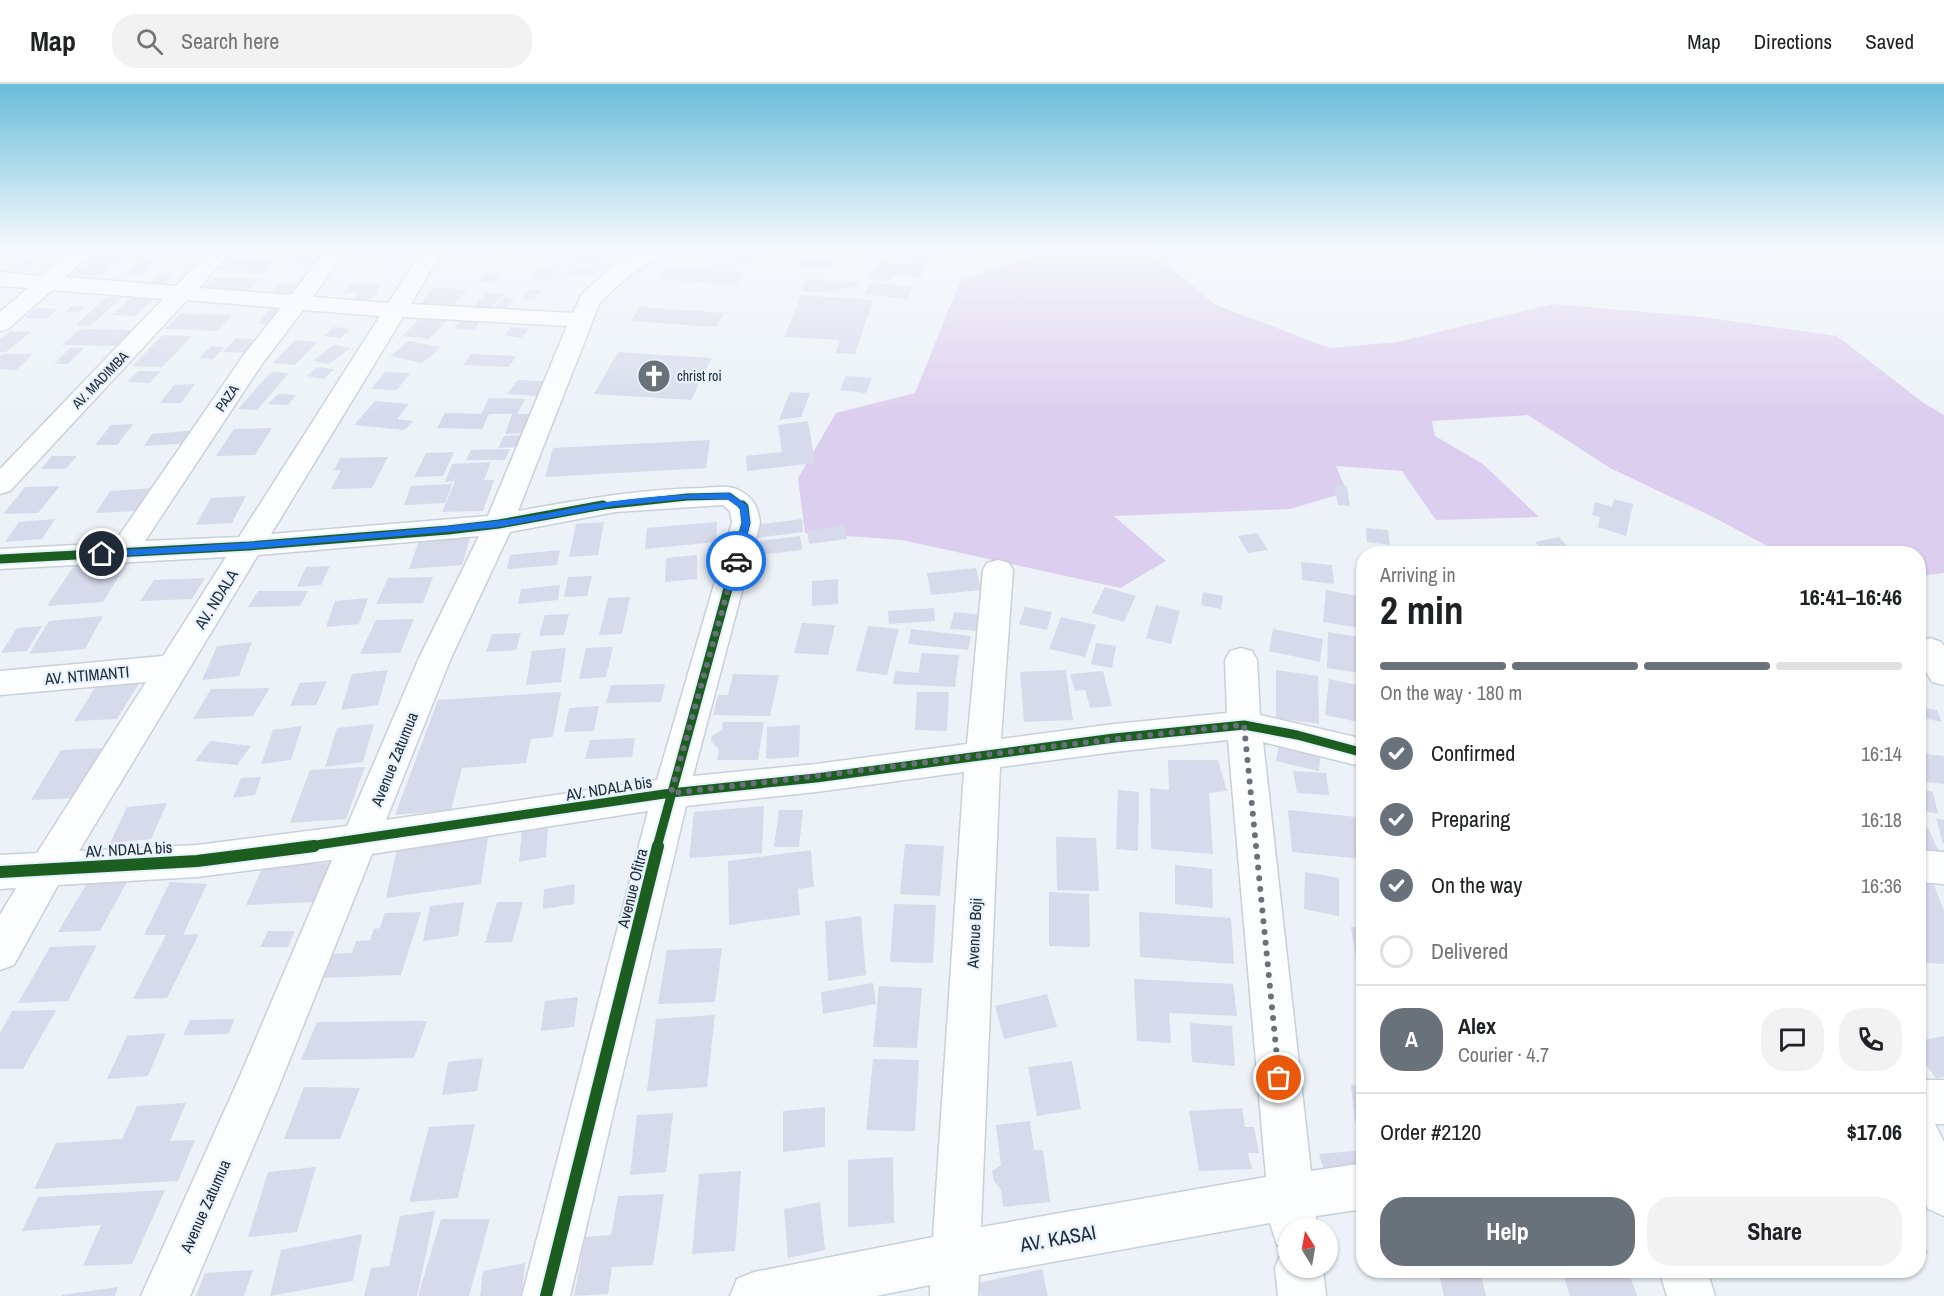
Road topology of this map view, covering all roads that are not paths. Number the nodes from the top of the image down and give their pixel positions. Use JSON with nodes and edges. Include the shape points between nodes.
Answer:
{"nodes":[{"id":1,"x":22,"y":305,"type":"edge"},
{"id":2,"x":172,"y":305,"type":"edge"},
{"id":3,"x":295,"y":305,"type":"edge"},
{"id":4,"x":337,"y":305,"type":"edge"},
{"id":5,"x":399,"y":305,"type":"edge"},
{"id":6,"x":588,"y":305,"type":"edge"},
{"id":7,"x":396,"y":310,"type":"junction"},
{"id":8,"x":581,"y":320,"type":"junction"},
{"id":9,"x":0,"y":324,"type":"edge"},
{"id":10,"x":0,"y":485,"type":"edge"},
{"id":11,"x":500,"y":524,"type":"junction"},
{"id":12,"x":249,"y":546,"type":"junction"},
{"id":13,"x":122,"y":553,"type":"junction"},
{"id":14,"x":0,"y":559,"type":"edge"},
{"id":15,"x":998,"y":570,"type":"dead end"},
{"id":16,"x":1241,"y":660,"type":"dead end"},
{"id":17,"x":174,"y":667,"type":"junction"},
{"id":18,"x":0,"y":683,"type":"edge"},
{"id":19,"x":1244,"y":725,"type":"junction"},
{"id":20,"x":1356,"y":751,"type":"edge"},
{"id":21,"x":983,"y":754,"type":"junction"},
{"id":22,"x":671,"y":793,"type":"junction"},
{"id":23,"x":361,"y":840,"type":"junction"},
{"id":24,"x":1926,"y":867,"type":"edge"},
{"id":25,"x":48,"y":868,"type":"junction"},
{"id":26,"x":1944,"y":868,"type":"edge"},
{"id":27,"x":0,"y":872,"type":"edge"},
{"id":28,"x":0,"y":952,"type":"edge"},
{"id":29,"x":1926,"y":1102,"type":"edge"},
{"id":30,"x":1944,"y":1102,"type":"edge"},
{"id":31,"x":1926,"y":1154,"type":"edge"},
{"id":32,"x":1356,"y":1189,"type":"edge"},
{"id":33,"x":1944,"y":1193,"type":"edge"},
{"id":34,"x":1292,"y":1212,"type":"edge"},
{"id":35,"x":956,"y":1276,"type":"edge"},
{"id":36,"x":1300,"y":1278,"type":"edge"},
{"id":37,"x":1685,"y":1278,"type":"edge"},
{"id":38,"x":165,"y":1296,"type":"edge"},
{"id":39,"x":546,"y":1296,"type":"edge"},
{"id":40,"x":754,"y":1296,"type":"edge"},
{"id":41,"x":1302,"y":1296,"type":"edge"},
{"id":42,"x":1691,"y":1296,"type":"edge"}],
"edges":[{"from":1,"to":9,"type":"street"},
{"from":2,"to":10,"type":"street","name":"AV. MADIMBA"},
{"from":3,"to":13,"type":"street","name":"PAZA"},
{"from":4,"to":7,"type":"street"},
{"from":5,"to":7,"type":"street","name":"AV. NDALA"},
{"from":6,"to":8,"type":"street","name":"Avenue Zatumua"},
{"from":7,"to":8,"type":"street"},
{"from":7,"to":12,"type":"street","name":"AV. NDALA"},
{"from":8,"to":11,"type":"street","name":"Avenue Zatumua"},
{"from":11,"to":12,"type":"street"},
{"from":11,"to":22,"type":"street","name":"Avenue Ofitra","via":[[615,503],[687,497],[729,496],[744,507],[746,523]]},
{"from":11,"to":23,"type":"street","name":"Avenue Zatumua","via":[[435,658]]},
{"from":12,"to":13,"type":"street"},
{"from":12,"to":17,"type":"street","name":"AV. NDALA"},
{"from":13,"to":14,"type":"street"},
{"from":15,"to":21,"type":"street","name":"Avenue Boji"},
{"from":16,"to":19,"type":"street"},
{"from":17,"to":18,"type":"street","name":"AV. NTIMANTI"},
{"from":17,"to":25,"type":"street","name":"AV. NDALA"},
{"from":19,"to":20,"type":"street","name":"AV. NDALA bis"},
{"from":19,"to":21,"type":"street","name":"AV. NDALA bis"},
{"from":19,"to":34,"type":"street"},
{"from":21,"to":22,"type":"street","name":"AV. NDALA bis","via":[[816,778]]},
{"from":21,"to":35,"type":"street","name":"Avenue Boji"},
{"from":22,"to":23,"type":"street","name":"AV. NDALA bis"},
{"from":22,"to":39,"type":"street","name":"Avenue Ofitra"},
{"from":23,"to":25,"type":"street","name":"AV. NDALA bis","via":[[197,861]]},
{"from":23,"to":38,"type":"street","name":"Avenue Zatumua"},
{"from":24,"to":26,"type":"street"},
{"from":25,"to":27,"type":"street","name":"AV. NDALA bis"},
{"from":25,"to":28,"type":"street","name":"AV. NDALA"},
{"from":29,"to":30,"type":"street"},
{"from":31,"to":33,"type":"street"},
{"from":32,"to":34,"type":"street","name":"AV. KASAI"},
{"from":34,"to":35,"type":"street","name":"AV. KASAI"},
{"from":35,"to":40,"type":"street","name":"AV. KASAI"},
{"from":36,"to":41,"type":"street"},
{"from":37,"to":42,"type":"street"}]}
